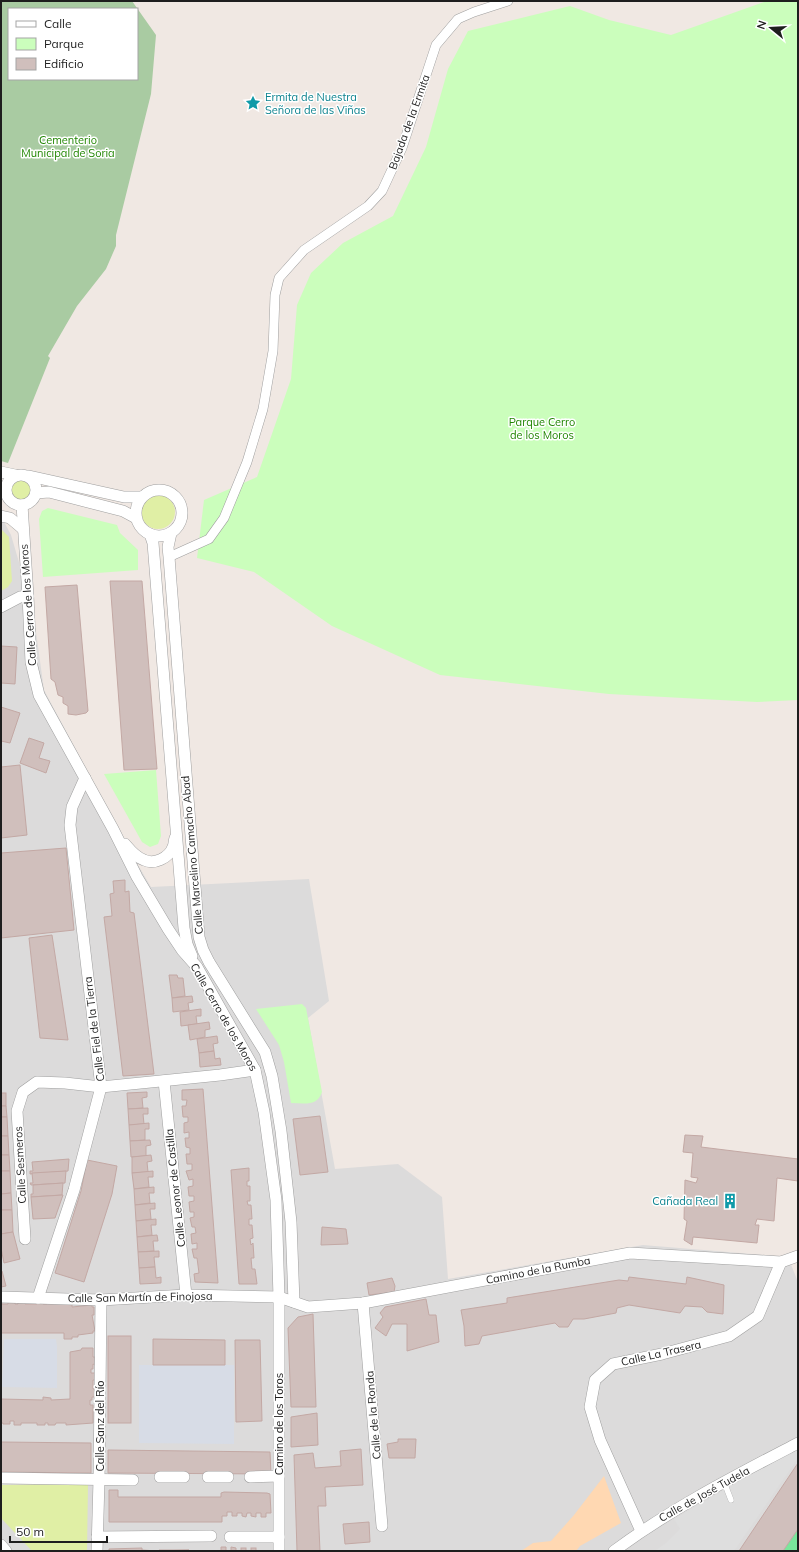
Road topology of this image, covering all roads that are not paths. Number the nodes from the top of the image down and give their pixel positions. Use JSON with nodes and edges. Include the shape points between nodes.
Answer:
{"nodes":[{"id":1,"x":508,"y":1,"type":"edge"},
{"id":2,"x":1,"y":472,"type":"edge"},
{"id":3,"x":15,"y":475,"type":"junction"},
{"id":4,"x":29,"y":476,"type":"junction"},
{"id":5,"x":4,"y":493,"type":"edge"},
{"id":6,"x":36,"y":493,"type":"junction"},
{"id":7,"x":141,"y":497,"type":"junction"},
{"id":8,"x":22,"y":505,"type":"junction"},
{"id":9,"x":1,"y":516,"type":"edge"},
{"id":10,"x":136,"y":518,"type":"junction"},
{"id":11,"x":23,"y":529,"type":"junction"},
{"id":12,"x":171,"y":533,"type":"junction"},
{"id":13,"x":150,"y":534,"type":"junction"},
{"id":14,"x":169,"y":557,"type":"junction"},
{"id":15,"x":28,"y":596,"type":"junction"},
{"id":16,"x":1,"y":607,"type":"edge"},
{"id":17,"x":85,"y":778,"type":"junction"},
{"id":18,"x":177,"y":827,"type":"junction"},
{"id":19,"x":113,"y":829,"type":"junction"},
{"id":20,"x":197,"y":967,"type":"junction"},
{"id":21,"x":256,"y":1070,"type":"junction"},
{"id":22,"x":164,"y":1081,"type":"junction"},
{"id":23,"x":101,"y":1087,"type":"junction"},
{"id":24,"x":25,"y":1239,"type":"dead end"},
{"id":25,"x":798,"y":1256,"type":"edge"},
{"id":26,"x":781,"y":1262,"type":"junction"},
{"id":27,"x":186,"y":1295,"type":"junction"},
{"id":28,"x":1,"y":1297,"type":"edge"},
{"id":29,"x":279,"y":1297,"type":"junction"},
{"id":30,"x":38,"y":1298,"type":"junction"},
{"id":31,"x":101,"y":1300,"type":"junction"},
{"id":32,"x":294,"y":1302,"type":"junction"},
{"id":33,"x":363,"y":1303,"type":"junction"},
{"id":34,"x":798,"y":1443,"type":"edge"},
{"id":35,"x":279,"y":1476,"type":"junction"},
{"id":36,"x":160,"y":1477,"type":"dead end"},
{"id":37,"x":184,"y":1477,"type":"dead end"},
{"id":38,"x":208,"y":1477,"type":"dead end"},
{"id":39,"x":228,"y":1477,"type":"dead end"},
{"id":40,"x":250,"y":1477,"type":"dead end"},
{"id":41,"x":1,"y":1478,"type":"edge"},
{"id":42,"x":99,"y":1480,"type":"junction"},
{"id":43,"x":133,"y":1480,"type":"dead end"},
{"id":44,"x":724,"y":1482,"type":"junction"},
{"id":45,"x":731,"y":1500,"type":"dead end"},
{"id":46,"x":382,"y":1526,"type":"dead end"},
{"id":47,"x":641,"y":1532,"type":"junction"},
{"id":48,"x":212,"y":1536,"type":"dead end"},
{"id":49,"x":97,"y":1537,"type":"junction"},
{"id":50,"x":230,"y":1537,"type":"dead end"},
{"id":51,"x":279,"y":1537,"type":"junction"},
{"id":52,"x":1,"y":1545,"type":"edge"},
{"id":53,"x":6,"y":1551,"type":"edge"},
{"id":54,"x":97,"y":1551,"type":"edge"},
{"id":55,"x":279,"y":1551,"type":"edge"},
{"id":56,"x":614,"y":1551,"type":"edge"}],
"edges":[{"from":1,"to":14,"type":"street","name":"Bajada de la Ermita","via":[[458,19],[436,45],[402,148],[382,191],[368,206],[304,250],[279,278],[275,295],[273,351],[265,402],[248,462],[224,518],[208,540]]},
{"from":2,"to":3,"type":"street"},
{"from":3,"to":4,"type":"street"},
{"from":3,"to":5,"type":"street"},
{"from":4,"to":6,"type":"street","via":[[36,484]]},
{"from":4,"to":7,"type":"street","via":[[124,497]]},
{"from":5,"to":8,"type":"street"},
{"from":6,"to":8,"type":"street","via":[[31,502]]},
{"from":6,"to":10,"type":"street","via":[[49,492],[123,511]]},
{"from":7,"to":10,"type":"street","via":[[135,511]]},
{"from":7,"to":12,"type":"street","via":[[155,489],[164,489],[177,497],[181,504],[182,516],[177,528]]},
{"from":8,"to":11,"type":"street","name":"Calle Cerro de los Moros"},
{"from":9,"to":11,"type":"street","via":[[10,518]]},
{"from":10,"to":13,"type":"street","via":[[143,530]]},
{"from":11,"to":15,"type":"street","name":"Calle Cerro de los Moros"},
{"from":12,"to":13,"type":"street","via":[[164,536]]},
{"from":12,"to":14,"type":"street","name":"Calle Marcelino Camacho Abad"},
{"from":13,"to":18,"type":"street","name":"Calle Marcelino Camacho Abad","via":[[153,543]]},
{"from":14,"to":32,"type":"street","name":"Calle Marcelino Camacho Abad","via":[[198,937],[209,962],[265,1052],[272,1076],[291,1222]]},
{"from":15,"to":16,"type":"street","via":[[20,597]]},
{"from":15,"to":17,"type":"street","name":"Calle Cerro de los Moros","via":[[31,662],[36,685],[52,720]]},
{"from":17,"to":19,"type":"street","name":"Calle Cerro de los Moros"},
{"from":17,"to":23,"type":"street","name":"Calle Fiel de la Tierra","via":[[72,807],[70,825]]},
{"from":18,"to":19,"type":"street","name":"Calle Cerro de los Moros","via":[[169,854],[152,862],[133,854]]},
{"from":18,"to":20,"type":"street","name":"Calle Marcelino Camacho Abad","via":[[186,944]]},
{"from":19,"to":20,"type":"street","name":"Calle Cerro de los Moros","via":[[168,929]]},
{"from":20,"to":21,"type":"street","name":"Calle Cerro de los Moros"},
{"from":21,"to":22,"type":"street"},
{"from":21,"to":29,"type":"street","name":"Calle Cerro de los Moros","via":[[276,1200]]},
{"from":22,"to":23,"type":"street"},
{"from":22,"to":27,"type":"street","name":"Calle Leonor de Castilla"},
{"from":23,"to":24,"type":"street","name":"Calle Sesmeros","via":[[37,1082],[23,1092],[17,1111]]},
{"from":23,"to":30,"type":"street","name":"Calle Fiel de la Tierra","via":[[74,1190]]},
{"from":25,"to":26,"type":"street","name":"Camino de la Rumba"},
{"from":26,"to":33,"type":"street","name":"Camino de la Rumba","via":[[630,1253]]},
{"from":26,"to":47,"type":"street","name":"Calle La Trasera","via":[[758,1316],[729,1336],[613,1364],[595,1380],[590,1407],[600,1440]]},
{"from":27,"to":29,"type":"street","name":"Calle San Martín de Finojosa"},
{"from":27,"to":31,"type":"street","name":"Calle San Martín de Finojosa"},
{"from":28,"to":30,"type":"street","name":"Calle San Martín de Finojosa"},
{"from":29,"to":32,"type":"street","name":"Camino de la Rumba"},
{"from":29,"to":35,"type":"street","name":"Camino de los Toros"},
{"from":30,"to":31,"type":"street","name":"Calle San Martín de Finojosa"},
{"from":31,"to":42,"type":"street","name":"Calle Sanz del Río"},
{"from":32,"to":33,"type":"street","name":"Camino de la Rumba","via":[[308,1307]]},
{"from":33,"to":46,"type":"street","name":"Calle de la Ronda"},
{"from":34,"to":44,"type":"street","name":"Calle de José Tudela"},
{"from":35,"to":40,"type":"street"},
{"from":35,"to":51,"type":"street","name":"Camino de los Toros"},
{"from":36,"to":37,"type":"street"},
{"from":38,"to":39,"type":"street"},
{"from":41,"to":42,"type":"street"},
{"from":42,"to":43,"type":"street"},
{"from":42,"to":49,"type":"street","name":"Calle Sanz del Río"},
{"from":44,"to":45,"type":"lane"},
{"from":44,"to":47,"type":"street","name":"Calle de José Tudela","via":[[678,1507]]},
{"from":47,"to":56,"type":"street","name":"Calle de José Tudela"},
{"from":48,"to":49,"type":"street"},
{"from":49,"to":54,"type":"street","name":"Calle Sanz del Río"},
{"from":50,"to":51,"type":"street"},
{"from":51,"to":55,"type":"street","name":"Camino de los Toros"},
{"from":52,"to":53,"type":"street"}]}
